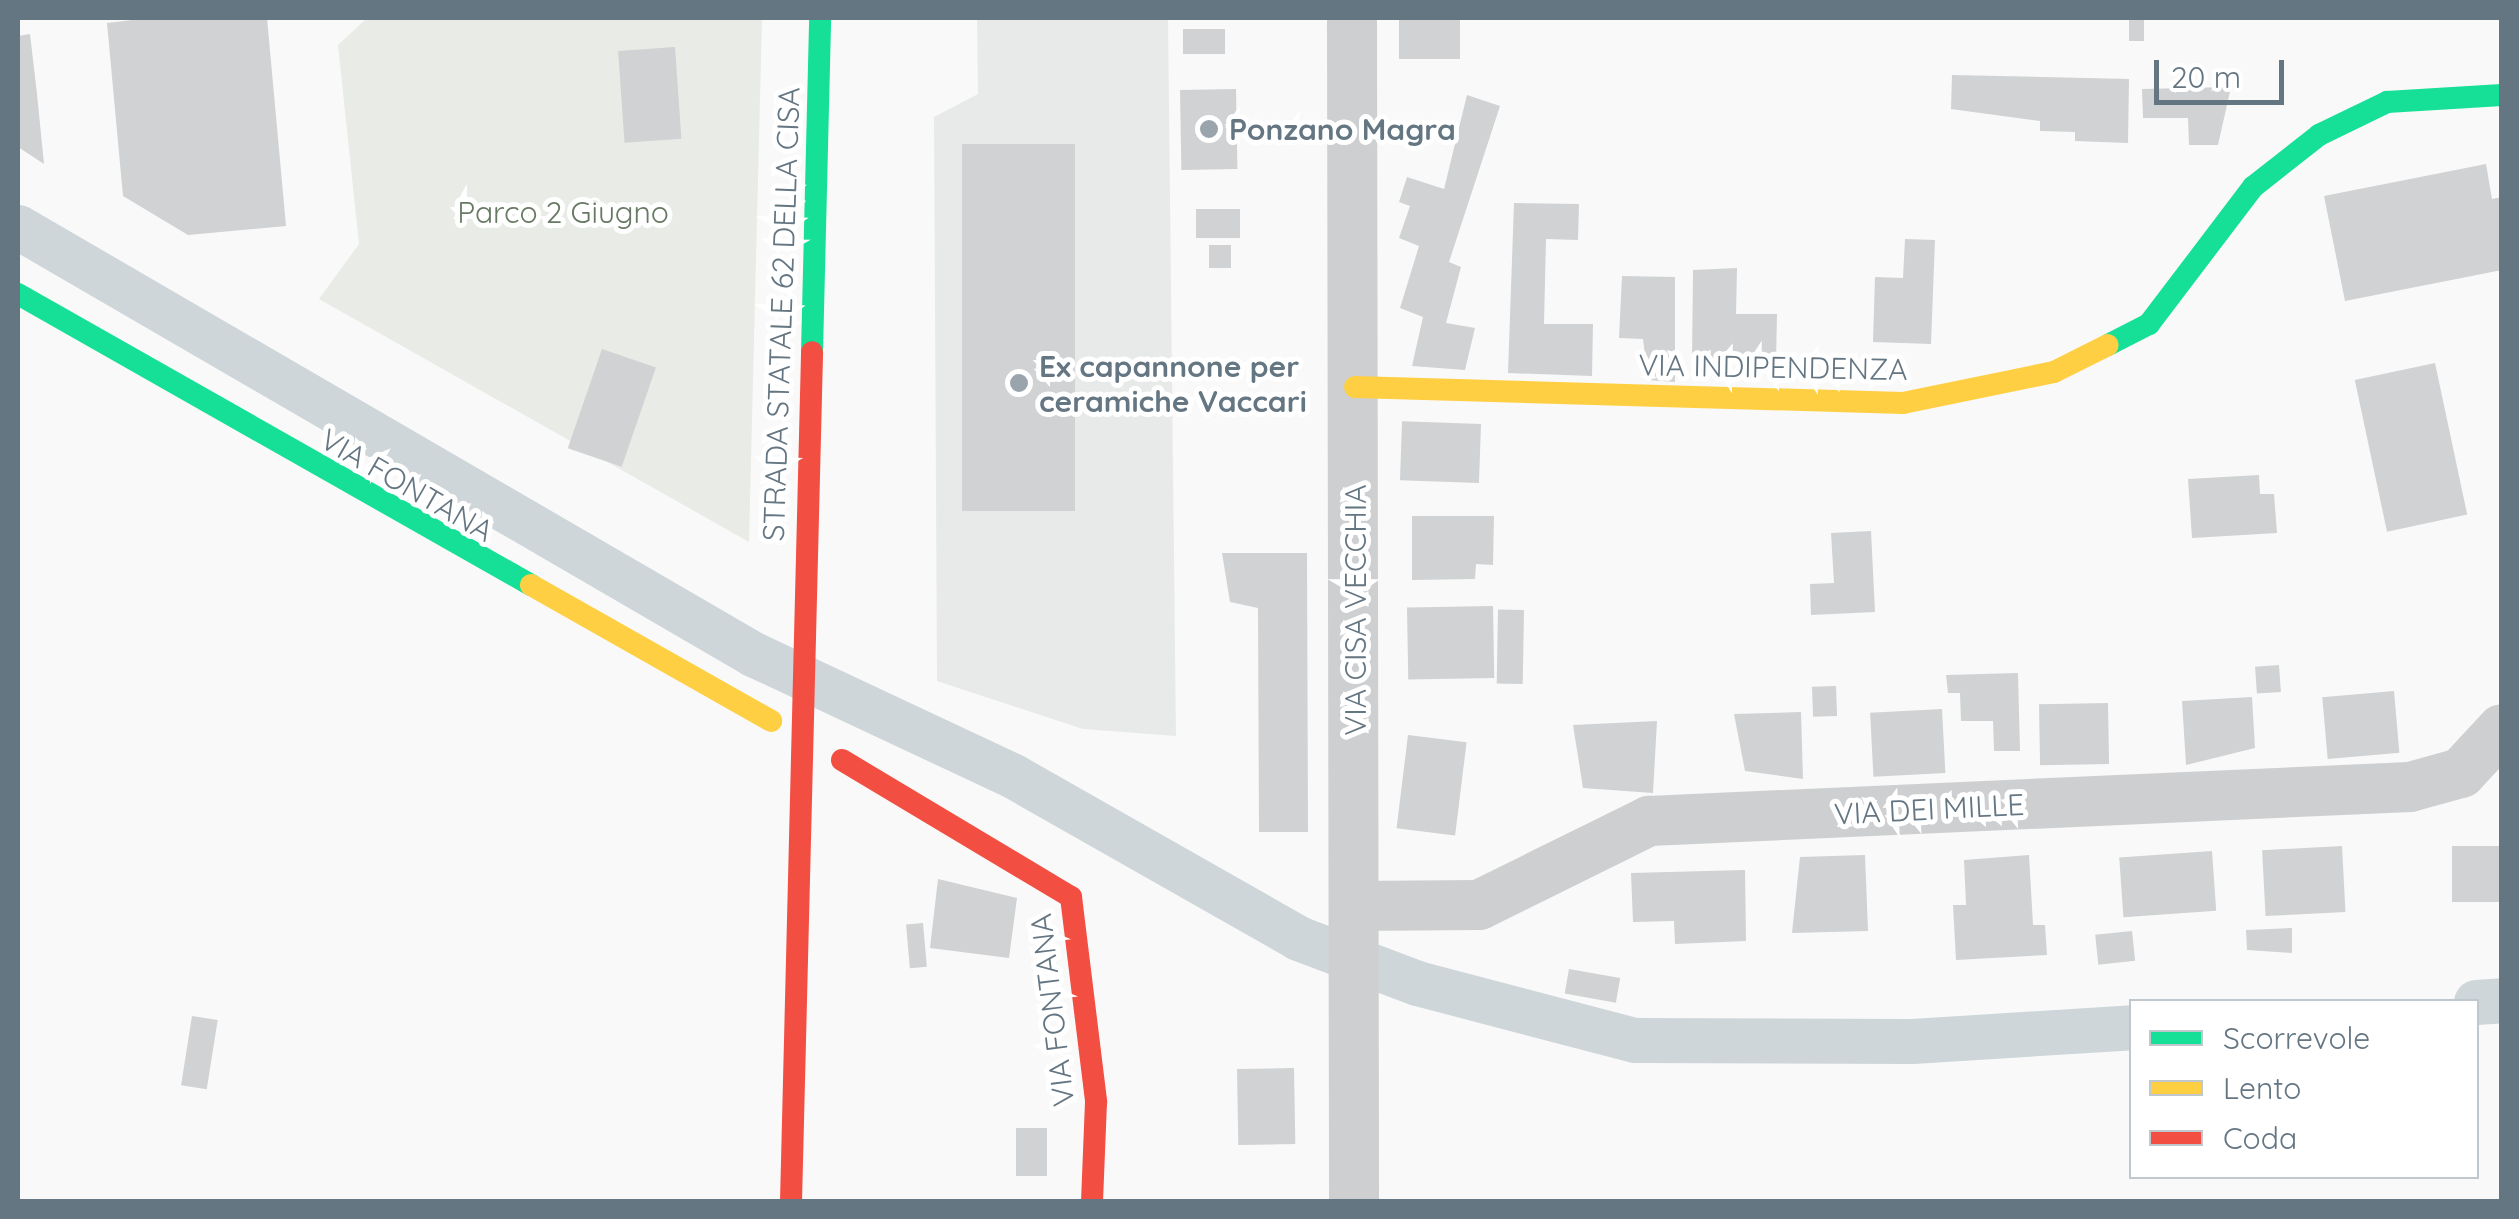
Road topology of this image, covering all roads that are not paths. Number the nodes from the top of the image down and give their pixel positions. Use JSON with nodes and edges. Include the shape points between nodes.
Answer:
{"nodes":[{"id":1,"x":820,"y":18,"type":"edge"},
{"id":2,"x":1352,"y":18,"type":"edge"},
{"id":3,"x":2502,"y":95,"type":"edge"},
{"id":4,"x":18,"y":294,"type":"edge"},
{"id":5,"x":1355,"y":388,"type":"junction"},
{"id":6,"x":772,"y":721,"type":"dead end"},
{"id":7,"x":2502,"y":729,"type":"edge"},
{"id":8,"x":842,"y":760,"type":"dead end"},
{"id":9,"x":1356,"y":921,"type":"junction"},
{"id":10,"x":791,"y":1202,"type":"edge"},
{"id":11,"x":1092,"y":1202,"type":"edge"},
{"id":12,"x":1354,"y":1202,"type":"edge"}],
"edges":[{"from":1,"to":10,"type":"street","name":"STRADA STATALE 62 DELLA CISA"},
{"from":2,"to":5,"type":"street","name":"VIA CISA VECCHIA"},
{"from":3,"to":5,"type":"street","name":"VIA INDIPENDENZA","via":[[2386,102],[2318,135],[2253,187],[2150,324],[2098,356],[2036,376],[1904,402]]},
{"from":4,"to":6,"type":"street","name":"VIA FONTANA"},
{"from":5,"to":9,"type":"street","name":"VIA CISA VECCHIA"},
{"from":7,"to":9,"type":"street","name":"VIA DEI MILLE","via":[[2461,773],[2410,786],[1649,821],[1478,905]]},
{"from":8,"to":11,"type":"street","name":"VIA FONTANA","via":[[1071,898],[1096,1102]]},
{"from":9,"to":12,"type":"street","name":"VIA CISA VECCHIA"}]}
